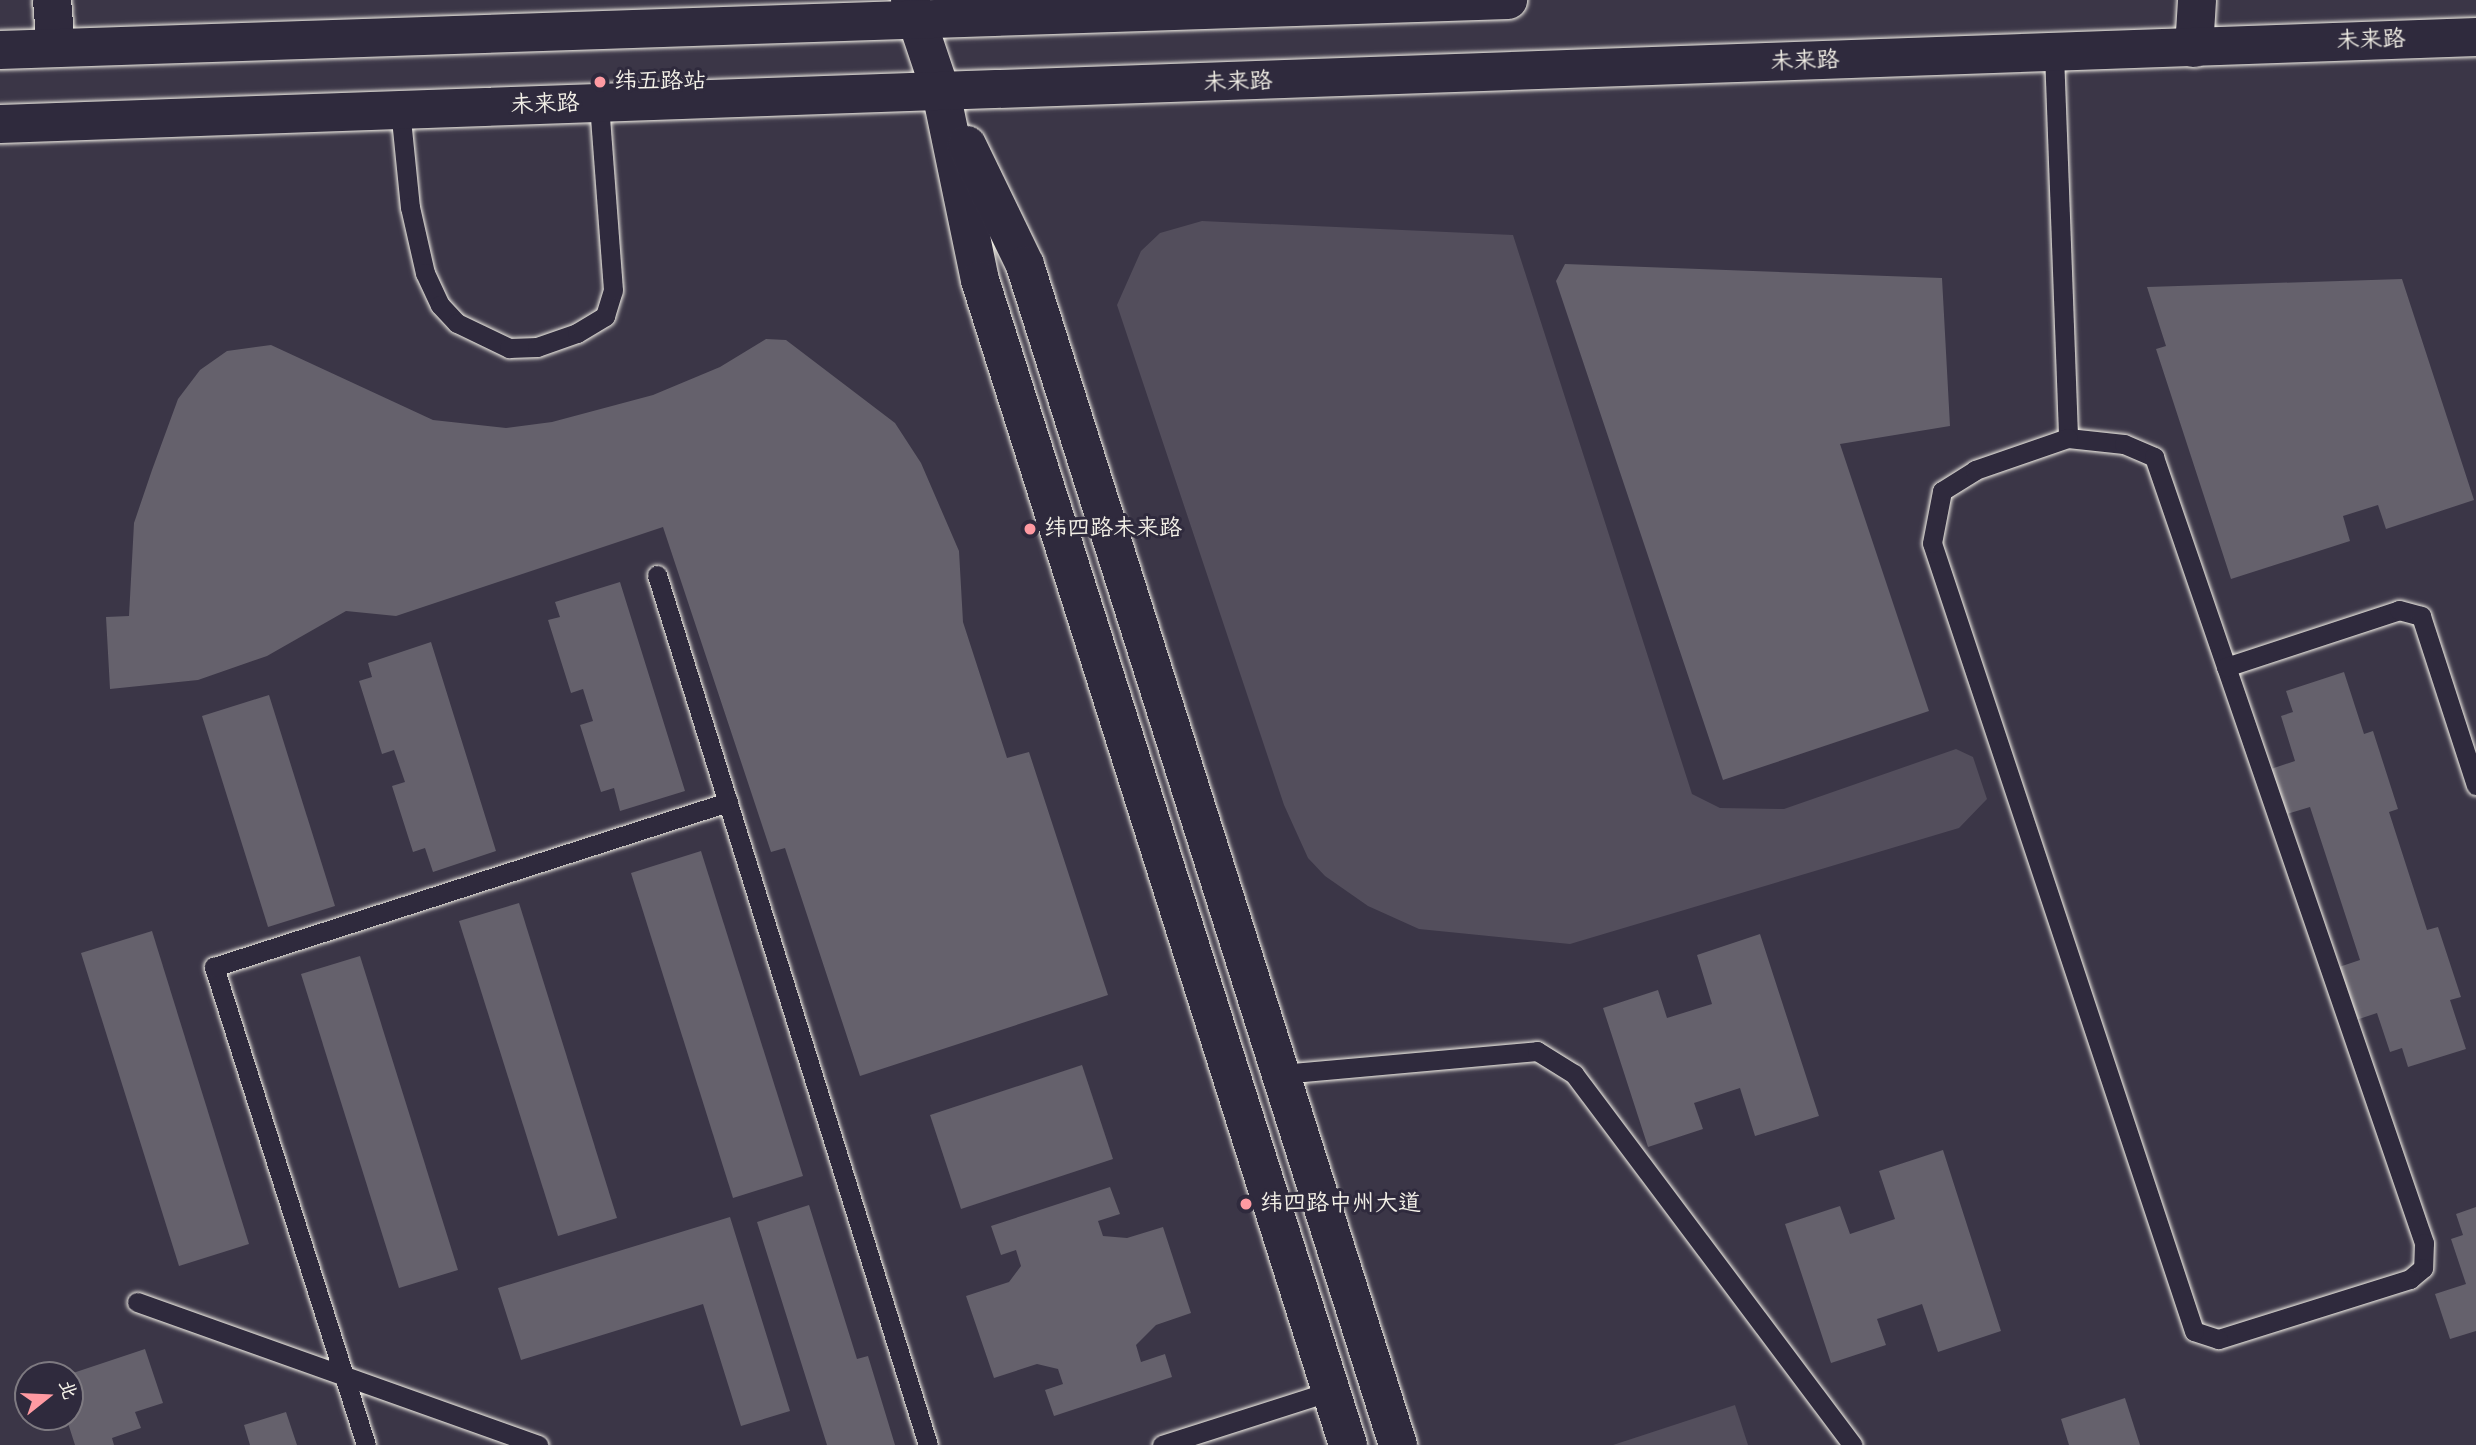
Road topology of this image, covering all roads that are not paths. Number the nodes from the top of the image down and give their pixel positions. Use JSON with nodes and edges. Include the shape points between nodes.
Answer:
{"nodes":[{"id":1,"x":52,"y":0,"type":"edge"},
{"id":2,"x":1508,"y":0,"type":"edge"},
{"id":3,"x":2197,"y":0,"type":"edge"},
{"id":4,"x":914,"y":10,"type":"edge"},
{"id":5,"x":2476,"y":37,"type":"edge"},
{"id":6,"x":56,"y":48,"type":"junction"},
{"id":7,"x":2194,"y":48,"type":"junction"},
{"id":8,"x":0,"y":50,"type":"edge"},
{"id":9,"x":2054,"y":53,"type":"junction"},
{"id":10,"x":941,"y":92,"type":"junction"},
{"id":11,"x":598,"y":103,"type":"junction"},
{"id":12,"x":400,"y":109,"type":"junction"},
{"id":13,"x":0,"y":124,"type":"edge"},
{"id":14,"x":2068,"y":438,"type":"junction"},
{"id":15,"x":657,"y":575,"type":"dead end"},
{"id":16,"x":2227,"y":667,"type":"junction"},
{"id":17,"x":2476,"y":785,"type":"edge"},
{"id":18,"x":728,"y":802,"type":"junction"},
{"id":19,"x":1281,"y":1074,"type":"junction"},
{"id":20,"x":137,"y":1302,"type":"dead end"},
{"id":21,"x":344,"y":1375,"type":"junction"},
{"id":22,"x":1331,"y":1391,"type":"junction"},
{"id":23,"x":366,"y":1445,"type":"edge"},
{"id":24,"x":538,"y":1445,"type":"edge"},
{"id":25,"x":928,"y":1445,"type":"edge"},
{"id":26,"x":1162,"y":1445,"type":"edge"},
{"id":27,"x":1348,"y":1445,"type":"edge"},
{"id":28,"x":1398,"y":1445,"type":"edge"},
{"id":29,"x":1853,"y":1445,"type":"edge"}],
"edges":[{"from":1,"to":6,"type":"main road"},
{"from":2,"to":4,"type":"main road"},
{"from":3,"to":7,"type":"main road"},
{"from":4,"to":6,"type":"main road"},
{"from":4,"to":10,"type":"main road"},
{"from":5,"to":7,"type":"main road","name":"未来路"},
{"from":6,"to":8,"type":"main road"},
{"from":7,"to":9,"type":"main road","name":"未来路"},
{"from":9,"to":10,"type":"main road","name":"未来路"},
{"from":9,"to":14,"type":"lane"},
{"from":10,"to":11,"type":"main road","name":"未来路"},
{"from":10,"to":19,"type":"main road","via":[[1025,265]]},
{"from":10,"to":22,"type":"main road","via":[[980,279]]},
{"from":11,"to":12,"type":"main road","name":"未来路"},
{"from":11,"to":12,"type":"lane","via":[[613,290],[605,316],[577,333],[509,348],[457,323],[440,305],[425,274],[410,207]]},
{"from":12,"to":13,"type":"main road","name":"未来路"},
{"from":14,"to":16,"type":"lane","via":[[2124,444],[2154,457]]},
{"from":14,"to":16,"type":"lane","via":[[1975,470],[1942,491],[1932,543],[2194,1331],[2218,1339],[2410,1279],[2423,1268],[2424,1243]]},
{"from":15,"to":18,"type":"lane"},
{"from":16,"to":17,"type":"lane","via":[[2399,610],[2421,616]]},
{"from":18,"to":21,"type":"lane","via":[[215,967]]},
{"from":18,"to":25,"type":"lane"},
{"from":19,"to":28,"type":"main road"},
{"from":19,"to":29,"type":"lane","via":[[1537,1051],[1574,1074]]},
{"from":20,"to":21,"type":"lane"},
{"from":21,"to":23,"type":"lane"},
{"from":21,"to":24,"type":"lane"},
{"from":22,"to":26,"type":"lane"},
{"from":22,"to":27,"type":"main road"}]}
